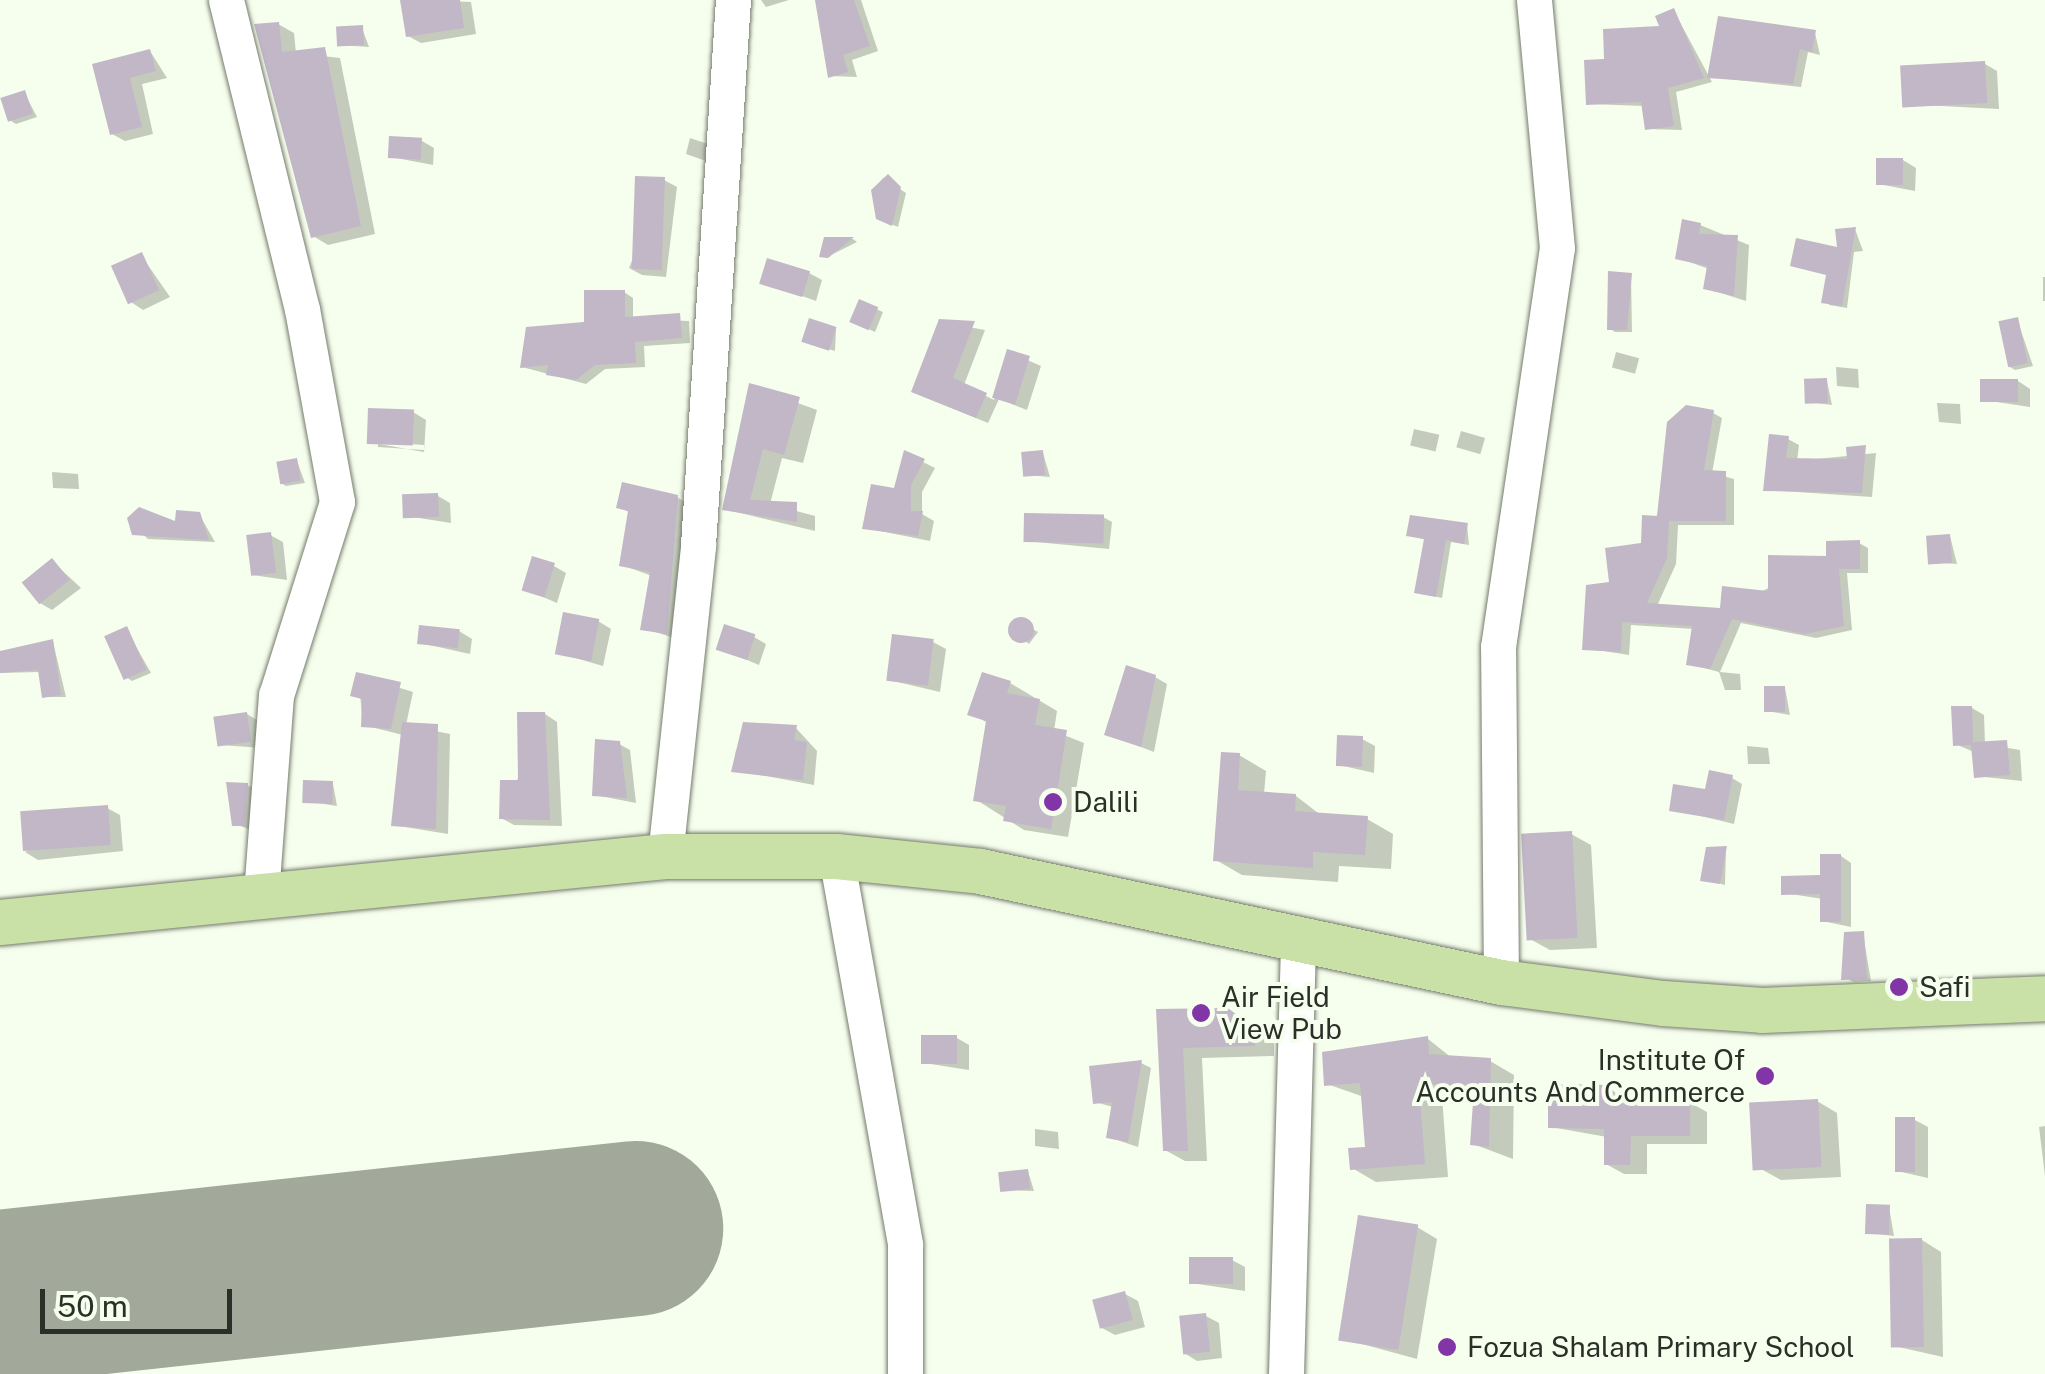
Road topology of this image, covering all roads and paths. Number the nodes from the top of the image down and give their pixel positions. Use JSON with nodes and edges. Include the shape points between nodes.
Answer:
{"nodes":[{"id":1,"x":226,"y":0,"type":"edge"},
{"id":2,"x":733,"y":0,"type":"edge"},
{"id":3,"x":1534,"y":0,"type":"edge"},
{"id":4,"x":665,"y":856,"type":"junction"},
{"id":5,"x":836,"y":856,"type":"junction"},
{"id":6,"x":262,"y":894,"type":"junction"},
{"id":7,"x":0,"y":922,"type":"edge"},
{"id":8,"x":1298,"y":934,"type":"junction"},
{"id":9,"x":1502,"y":982,"type":"junction"},
{"id":10,"x":2045,"y":998,"type":"edge"},
{"id":11,"x":905,"y":1374,"type":"edge"},
{"id":12,"x":1286,"y":1374,"type":"edge"}],
"edges":[{"from":1,"to":6,"type":"street","via":[[302,309],[337,502],[276,695]]},
{"from":2,"to":4,"type":"street","via":[[698,545]]},
{"from":3,"to":9,"type":"street","via":[[1557,248],[1498,647]]},
{"from":4,"to":5,"type":"main road"},
{"from":4,"to":6,"type":"main road"},
{"from":5,"to":8,"type":"main road","via":[[980,871]]},
{"from":5,"to":11,"type":"street","via":[[906,1245]]},
{"from":6,"to":7,"type":"main road"},
{"from":8,"to":9,"type":"main road"},
{"from":8,"to":12,"type":"street"},
{"from":9,"to":10,"type":"main road","via":[[1762,1010]]}]}
